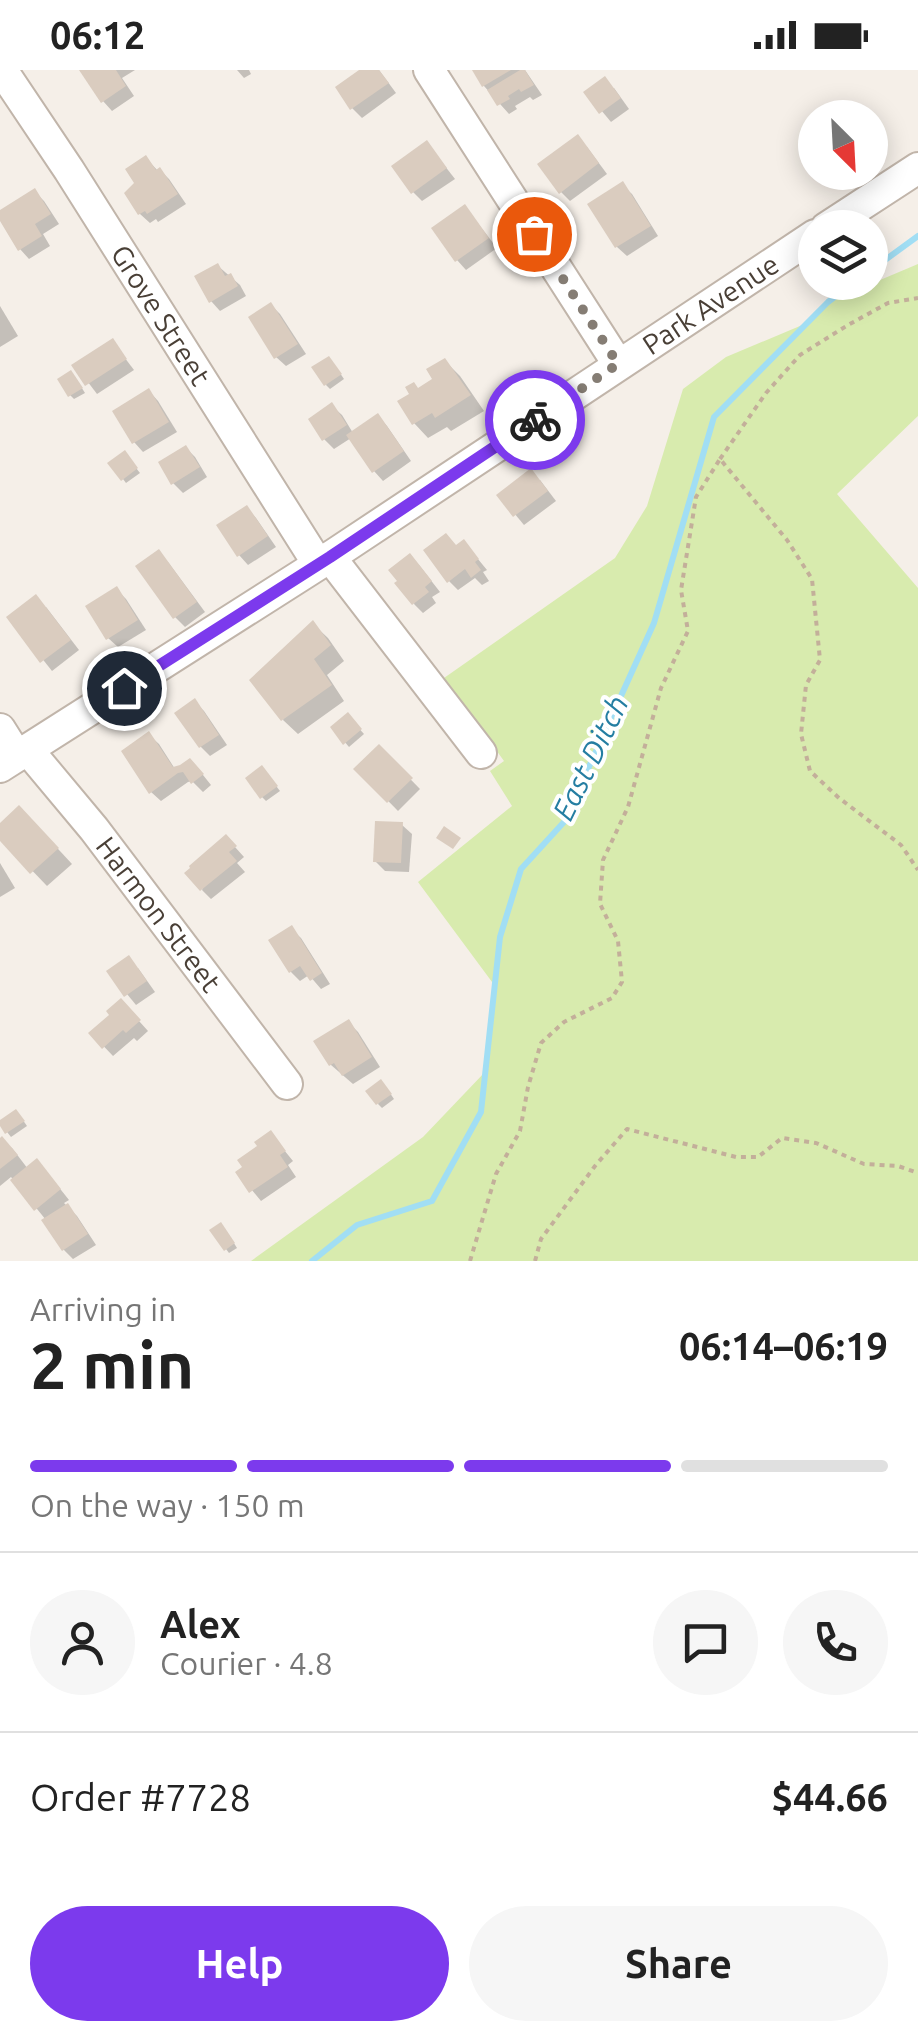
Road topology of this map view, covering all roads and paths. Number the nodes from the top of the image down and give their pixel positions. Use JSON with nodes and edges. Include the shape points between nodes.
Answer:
{"nodes":[{"id":1,"x":2,"y":70,"type":"edge"},
{"id":2,"x":430,"y":70,"type":"edge"},
{"id":3,"x":915,"y":177,"type":"edge"},
{"id":4,"x":857,"y":210,"type":"edge"},
{"id":5,"x":798,"y":246,"type":"edge"},
{"id":6,"x":918,"y":298,"type":"edge"},
{"id":7,"x":618,"y":364,"type":"junction"},
{"id":8,"x":720,"y":459,"type":"junction"},
{"id":9,"x":324,"y":561,"type":"junction"},
{"id":10,"x":0,"y":729,"type":"edge"},
{"id":11,"x":481,"y":754,"type":"dead end"},
{"id":12,"x":15,"y":758,"type":"edge"},
{"id":13,"x":918,"y":870,"type":"edge"},
{"id":14,"x":286,"y":1084,"type":"dead end"},
{"id":15,"x":918,"y":1173,"type":"edge"},
{"id":16,"x":470,"y":1261,"type":"edge"},
{"id":17,"x":535,"y":1261,"type":"edge"}],
"edges":[{"from":1,"to":9,"type":"street","name":"Grove Street"},
{"from":2,"to":7,"type":"street"},
{"from":3,"to":4,"type":"street"},
{"from":5,"to":7,"type":"street","name":"Park Avenue"},
{"from":6,"to":8,"type":"path","via":[[888,303],[800,355]]},
{"from":7,"to":9,"type":"street","name":"Park Avenue"},
{"from":8,"to":13,"type":"path","via":[[812,578],[820,660],[806,684],[801,734],[810,771],[901,844]]},
{"from":8,"to":16,"type":"path","via":[[696,498],[681,590],[688,632],[661,688],[628,807],[603,860],[600,904],[618,942],[622,982],[612,998],[564,1022],[542,1044],[520,1131],[496,1174]]},
{"from":9,"to":11,"type":"street","name":"Grove Street"},
{"from":9,"to":12,"type":"street","name":"Park Avenue"},
{"from":10,"to":12,"type":"street","name":"Harmon Street"},
{"from":12,"to":14,"type":"street","name":"Harmon Street","via":[[94,829]]},
{"from":15,"to":17,"type":"path","via":[[864,1164],[816,1143],[782,1138],[758,1157],[736,1157],[627,1129],[541,1239]]}]}
